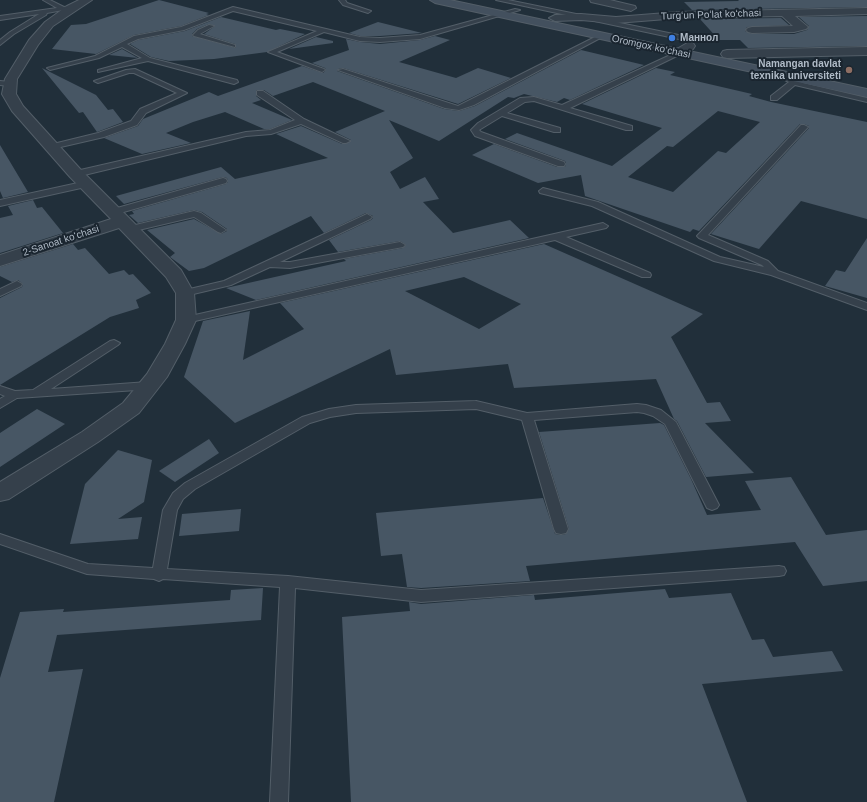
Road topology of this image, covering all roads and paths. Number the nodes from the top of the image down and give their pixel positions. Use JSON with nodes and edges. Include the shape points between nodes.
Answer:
{"nodes":[{"id":1,"x":46,"y":0,"type":"edge"},
{"id":2,"x":342,"y":0,"type":"edge"},
{"id":3,"x":435,"y":0,"type":"edge"},
{"id":4,"x":467,"y":0,"type":"edge"},
{"id":5,"x":499,"y":0,"type":"edge"},
{"id":6,"x":595,"y":0,"type":"edge"},
{"id":7,"x":632,"y":4,"type":"edge"},
{"id":8,"x":74,"y":6,"type":"edge"},
{"id":9,"x":517,"y":10,"type":"junction"},
{"id":10,"x":50,"y":11,"type":"junction"},
{"id":11,"x":368,"y":11,"type":"dead end"},
{"id":12,"x":867,"y":11,"type":"edge"},
{"id":13,"x":248,"y":12,"type":"junction"},
{"id":14,"x":785,"y":13,"type":"junction"},
{"id":15,"x":502,"y":15,"type":"junction"},
{"id":16,"x":581,"y":17,"type":"junction"},
{"id":17,"x":0,"y":18,"type":"edge"},
{"id":18,"x":234,"y":18,"type":"dead end"},
{"id":19,"x":556,"y":18,"type":"junction"},
{"id":20,"x":616,"y":20,"type":"junction"},
{"id":21,"x":220,"y":23,"type":"dead end"},
{"id":22,"x":824,"y":23,"type":"dead end"},
{"id":23,"x":798,"y":24,"type":"junction"},
{"id":24,"x":324,"y":30,"type":"junction"},
{"id":25,"x":752,"y":30,"type":"dead end"},
{"id":26,"x":649,"y":35,"type":"junction"},
{"id":27,"x":601,"y":36,"type":"junction"},
{"id":28,"x":0,"y":43,"type":"edge"},
{"id":29,"x":122,"y":44,"type":"junction"},
{"id":30,"x":233,"y":46,"type":"dead end"},
{"id":31,"x":687,"y":46,"type":"junction"},
{"id":32,"x":867,"y":51,"type":"edge"},
{"id":33,"x":727,"y":54,"type":"junction"},
{"id":34,"x":148,"y":59,"type":"junction"},
{"id":35,"x":50,"y":68,"type":"dead end"},
{"id":36,"x":322,"y":70,"type":"dead end"},
{"id":37,"x":341,"y":70,"type":"dead end"},
{"id":38,"x":100,"y":72,"type":"dead end"},
{"id":39,"x":774,"y":73,"type":"junction"},
{"id":40,"x":98,"y":81,"type":"dead end"},
{"id":41,"x":234,"y":82,"type":"dead end"},
{"id":42,"x":794,"y":82,"type":"junction"},
{"id":43,"x":5,"y":84,"type":"edge"},
{"id":44,"x":867,"y":84,"type":"edge"},
{"id":45,"x":260,"y":93,"type":"dead end"},
{"id":46,"x":867,"y":93,"type":"edge"},
{"id":47,"x":774,"y":98,"type":"dead end"},
{"id":48,"x":867,"y":100,"type":"edge"},
{"id":49,"x":562,"y":108,"type":"junction"},
{"id":50,"x":501,"y":113,"type":"junction"},
{"id":51,"x":301,"y":121,"type":"junction"},
{"id":52,"x":804,"y":127,"type":"dead end"},
{"id":53,"x":629,"y":128,"type":"dead end"},
{"id":54,"x":557,"y":130,"type":"dead end"},
{"id":55,"x":346,"y":141,"type":"dead end"},
{"id":56,"x":52,"y":147,"type":"junction"},
{"id":57,"x":561,"y":164,"type":"dead end"},
{"id":58,"x":81,"y":179,"type":"junction"},
{"id":59,"x":223,"y":180,"type":"dead end"},
{"id":60,"x":542,"y":191,"type":"dead end"},
{"id":61,"x":0,"y":203,"type":"edge"},
{"id":62,"x":367,"y":217,"type":"dead end"},
{"id":63,"x":122,"y":220,"type":"junction"},
{"id":64,"x":603,"y":226,"type":"dead end"},
{"id":65,"x":221,"y":230,"type":"dead end"},
{"id":66,"x":557,"y":238,"type":"junction"},
{"id":67,"x":400,"y":245,"type":"dead end"},
{"id":68,"x":0,"y":261,"type":"edge"},
{"id":69,"x":270,"y":264,"type":"junction"},
{"id":70,"x":774,"y":273,"type":"junction"},
{"id":71,"x":646,"y":275,"type":"dead end"},
{"id":72,"x":17,"y":284,"type":"dead end"},
{"id":73,"x":0,"y":293,"type":"edge"},
{"id":74,"x":186,"y":293,"type":"junction"},
{"id":75,"x":867,"y":307,"type":"edge"},
{"id":76,"x":186,"y":320,"type":"junction"},
{"id":77,"x":114,"y":342,"type":"dead end"},
{"id":78,"x":148,"y":386,"type":"junction"},
{"id":79,"x":0,"y":390,"type":"edge"},
{"id":80,"x":36,"y":394,"type":"junction"},
{"id":81,"x":14,"y":395,"type":"junction"},
{"id":82,"x":0,"y":404,"type":"edge"},
{"id":83,"x":527,"y":417,"type":"junction"},
{"id":84,"x":0,"y":494,"type":"edge"},
{"id":85,"x":712,"y":505,"type":"dead end"},
{"id":86,"x":561,"y":529,"type":"dead end"},
{"id":87,"x":0,"y":539,"type":"edge"},
{"id":88,"x":779,"y":571,"type":"dead end"},
{"id":89,"x":160,"y":574,"type":"junction"},
{"id":90,"x":288,"y":582,"type":"junction"},
{"id":91,"x":279,"y":802,"type":"edge"}],
"edges":[{"from":1,"to":8,"type":"lane"},
{"from":2,"to":11,"type":"lane","via":[[344,4]]},
{"from":3,"to":15,"type":"main road","name":"Oromgox ko‘chasi"},
{"from":4,"to":9,"type":"main road","name":"Oromgox ko‘chasi"},
{"from":5,"to":16,"type":"lane"},
{"from":6,"to":7,"type":"street"},
{"from":7,"to":20,"type":"street"},
{"from":8,"to":10,"type":"lane"},
{"from":8,"to":43,"type":"street","via":[[49,24]]},
{"from":9,"to":15,"type":"lane"},
{"from":9,"to":19,"type":"main road","name":"Oromgox ko‘chasi"},
{"from":10,"to":17,"type":"lane"},
{"from":10,"to":28,"type":"lane"},
{"from":12,"to":14,"type":"street","name":"Turgʻun Poʻlat koʻchasi"},
{"from":13,"to":18,"type":"lane"},
{"from":13,"to":24,"type":"lane"},
{"from":13,"to":29,"type":"lane","via":[[233,9],[182,29],[136,37]]},
{"from":14,"to":20,"type":"street","name":"Turgʻun Poʻlat koʻchasi","via":[[679,15]]},
{"from":14,"to":23,"type":"street"},
{"from":15,"to":24,"type":"lane","via":[[433,34],[402,39],[360,39]]},
{"from":15,"to":27,"type":"main road","name":"Oromgox ko‘chasi"},
{"from":16,"to":19,"type":"street","name":"Turgʻun Poʻlat koʻchasi"},
{"from":16,"to":20,"type":"street","name":"Turgʻun Poʻlat koʻchasi"},
{"from":16,"to":26,"type":"lane"},
{"from":19,"to":26,"type":"main road","name":"Oromgox ko‘chasi"},
{"from":21,"to":30,"type":"lane","via":[[196,35]]},
{"from":22,"to":23,"type":"street"},
{"from":23,"to":25,"type":"street","via":[[801,29]]},
{"from":24,"to":36,"type":"lane","via":[[271,52]]},
{"from":26,"to":31,"type":"main road","name":"Oromgox ko‘chasi"},
{"from":27,"to":31,"type":"main road","name":"Oromgox ko‘chasi"},
{"from":27,"to":37,"type":"lane","via":[[459,108]]},
{"from":29,"to":34,"type":"lane"},
{"from":29,"to":35,"type":"lane","via":[[97,57]]},
{"from":31,"to":33,"type":"main road","name":"Oromgox ko‘chasi"},
{"from":31,"to":39,"type":"main road","name":"Oromgox ko‘chasi"},
{"from":31,"to":49,"type":"lane"},
{"from":32,"to":33,"type":"street"},
{"from":33,"to":44,"type":"main road","name":"Oromgox ko‘chasi"},
{"from":34,"to":38,"type":"lane"},
{"from":34,"to":41,"type":"lane"},
{"from":39,"to":42,"type":"lane"},
{"from":39,"to":46,"type":"main road","name":"Oromgox ko‘chasi"},
{"from":40,"to":56,"type":"lane","via":[[135,71],[183,93],[143,111],[134,123],[101,135]]},
{"from":42,"to":47,"type":"lane"},
{"from":42,"to":48,"type":"lane"},
{"from":43,"to":56,"type":"street","via":[[17,108]]},
{"from":45,"to":51,"type":"lane"},
{"from":49,"to":50,"type":"lane","via":[[528,99]]},
{"from":49,"to":53,"type":"lane"},
{"from":50,"to":54,"type":"lane"},
{"from":50,"to":57,"type":"lane","via":[[477,128],[478,134]]},
{"from":51,"to":55,"type":"lane"},
{"from":51,"to":58,"type":"lane","via":[[271,132],[246,134]]},
{"from":52,"to":70,"type":"lane","via":[[702,236],[765,263]]},
{"from":56,"to":58,"type":"street"},
{"from":58,"to":61,"type":"lane"},
{"from":58,"to":63,"type":"street"},
{"from":59,"to":63,"type":"lane"},
{"from":60,"to":70,"type":"lane","via":[[595,204],[717,259]]},
{"from":62,"to":69,"type":"lane"},
{"from":63,"to":65,"type":"lane","via":[[194,214]]},
{"from":63,"to":68,"type":"street","name":"2-Sanoat koʻchasi"},
{"from":63,"to":74,"type":"street","via":[[174,274]]},
{"from":64,"to":66,"type":"lane"},
{"from":66,"to":71,"type":"lane"},
{"from":66,"to":76,"type":"lane"},
{"from":67,"to":69,"type":"lane","via":[[290,265]]},
{"from":69,"to":74,"type":"lane","via":[[227,283]]},
{"from":70,"to":75,"type":"lane"},
{"from":72,"to":73,"type":"lane"},
{"from":74,"to":76,"type":"street"},
{"from":76,"to":78,"type":"street","via":[[156,377]]},
{"from":77,"to":80,"type":"lane"},
{"from":78,"to":80,"type":"lane"},
{"from":78,"to":84,"type":"street","via":[[131,408]]},
{"from":79,"to":81,"type":"lane"},
{"from":80,"to":81,"type":"lane"},
{"from":81,"to":82,"type":"lane"},
{"from":83,"to":85,"type":"lane","via":[[636,408],[657,413],[670,422]]},
{"from":83,"to":86,"type":"lane"},
{"from":83,"to":89,"type":"lane","via":[[476,405],[356,409],[306,420],[190,486],[178,496],[170,510]]},
{"from":87,"to":89,"type":"lane","via":[[87,569]]},
{"from":88,"to":90,"type":"lane","via":[[421,596]]},
{"from":89,"to":90,"type":"lane"},
{"from":90,"to":91,"type":"lane"}]}
